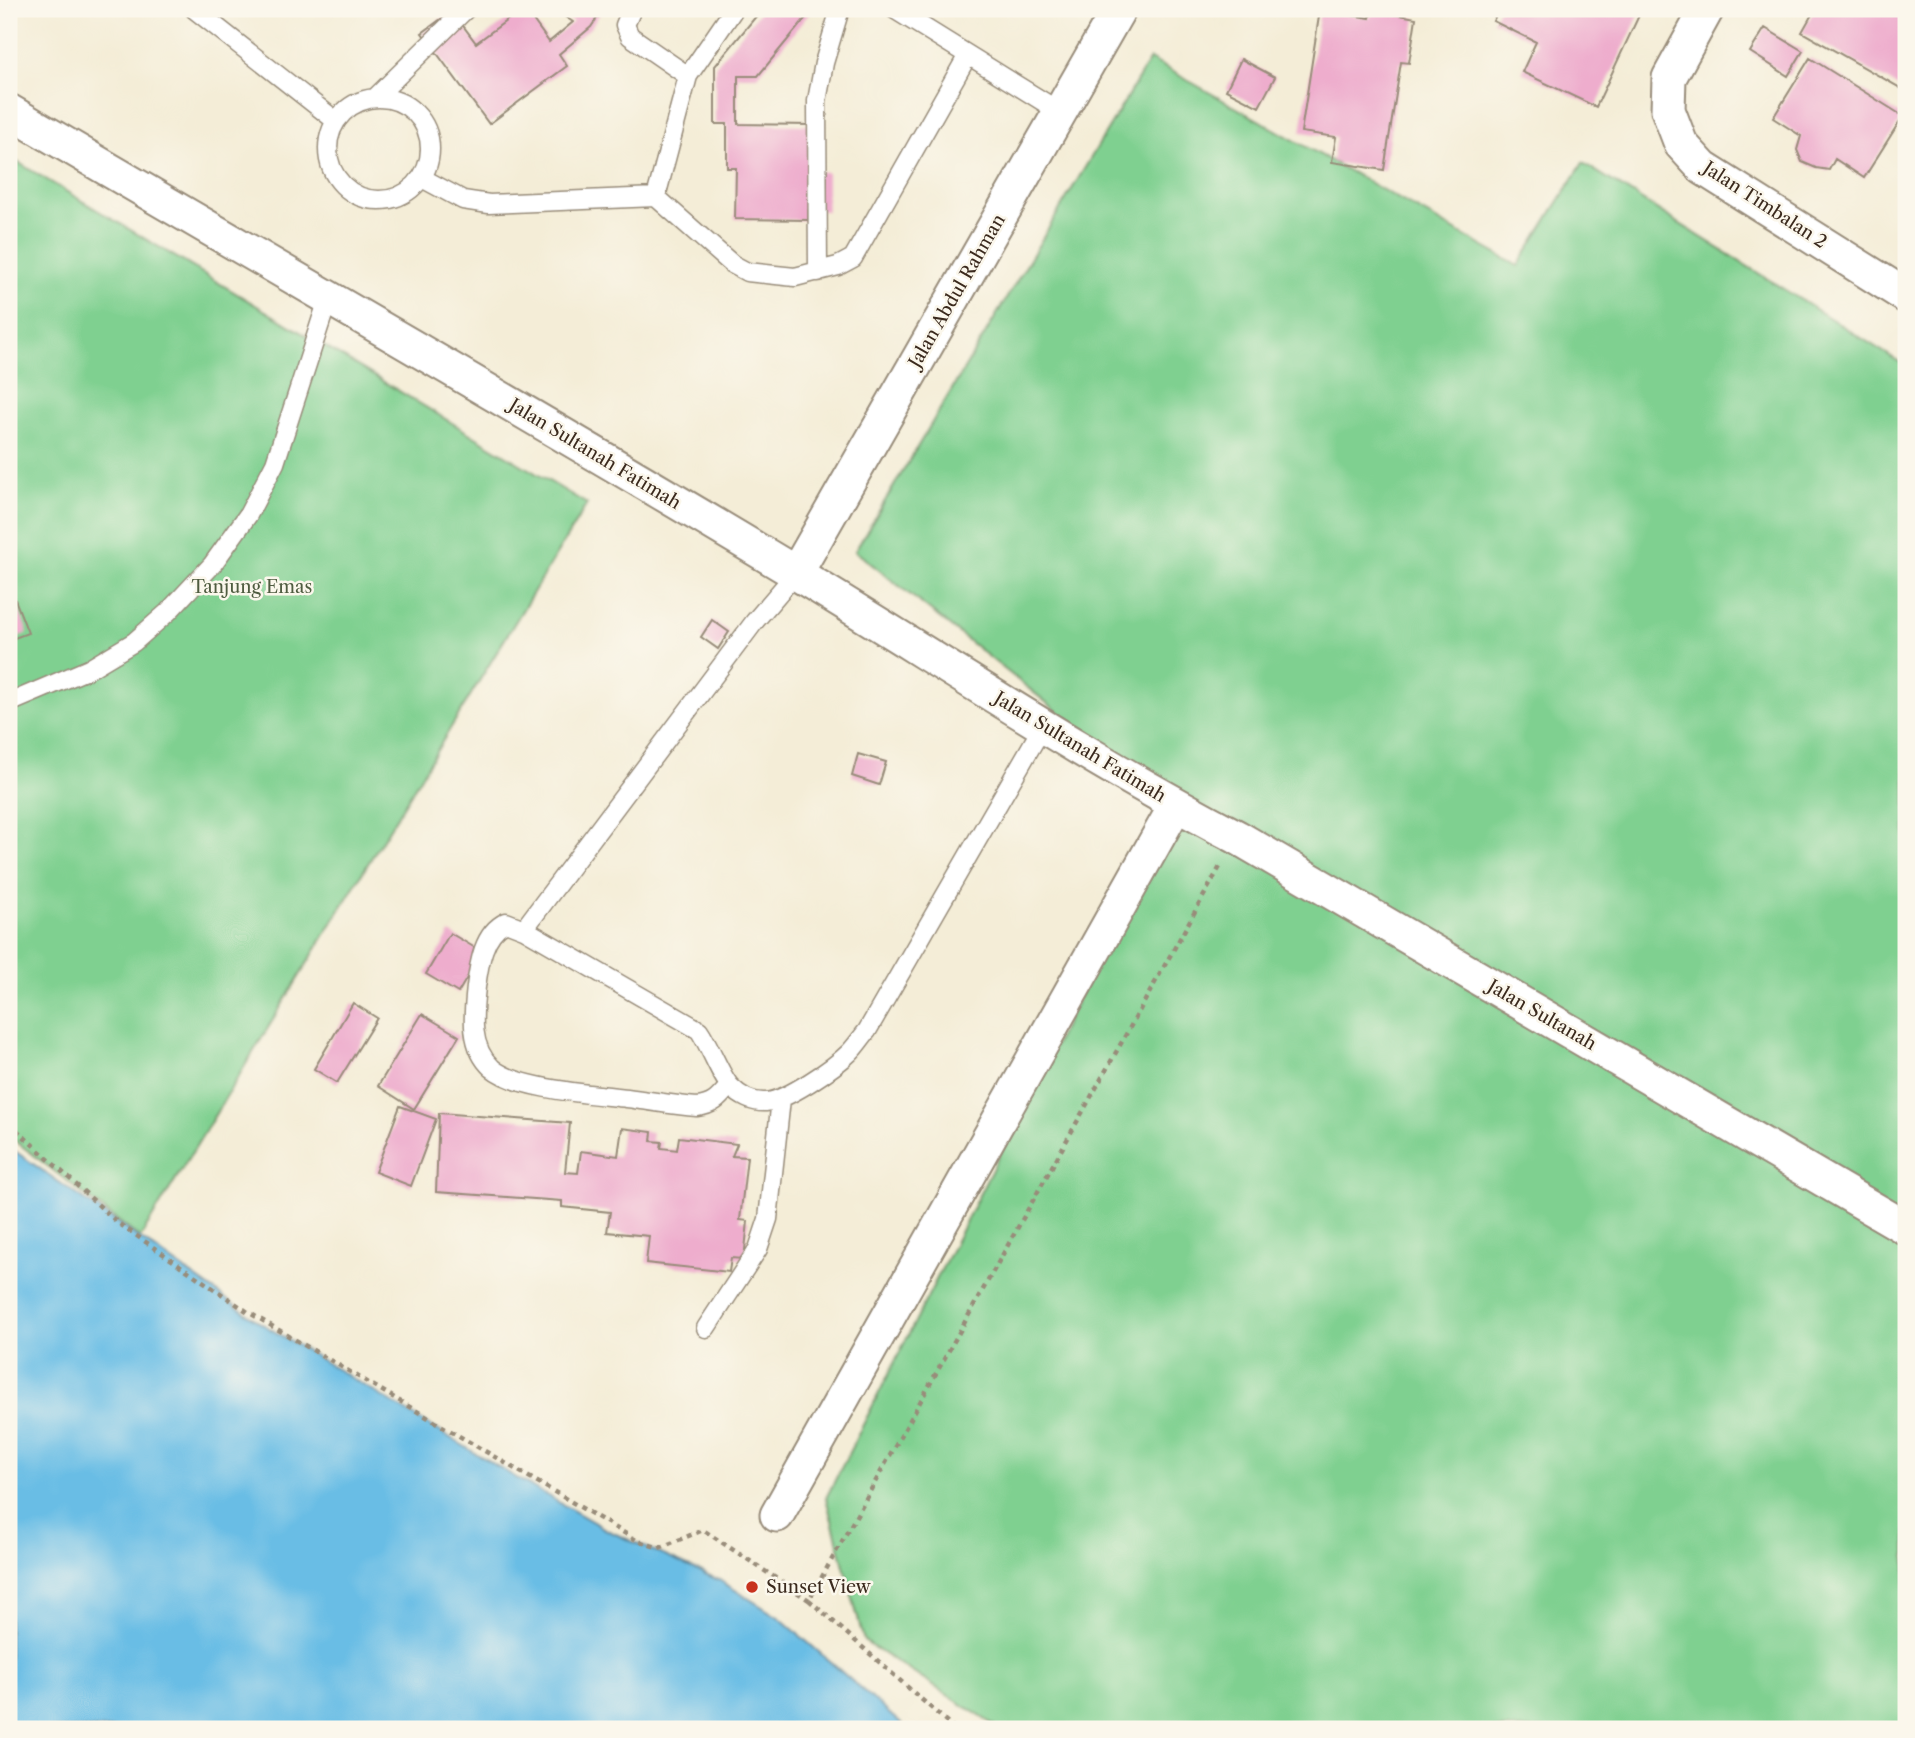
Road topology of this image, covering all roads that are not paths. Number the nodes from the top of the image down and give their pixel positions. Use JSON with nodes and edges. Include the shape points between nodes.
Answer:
{"nodes":[{"id":1,"x":194,"y":9,"type":"edge"},
{"id":2,"x":466,"y":9,"type":"edge"},
{"id":3,"x":632,"y":9,"type":"edge"},
{"id":4,"x":734,"y":9,"type":"edge"},
{"id":5,"x":839,"y":9,"type":"edge"},
{"id":6,"x":894,"y":9,"type":"edge"},
{"id":7,"x":1119,"y":9,"type":"edge"},
{"id":8,"x":1707,"y":9,"type":"edge"},
{"id":9,"x":968,"y":55,"type":"junction"},
{"id":10,"x":688,"y":76,"type":"junction"},
{"id":11,"x":375,"y":98,"type":"junction"},
{"id":12,"x":9,"y":111,"type":"edge"},
{"id":13,"x":1060,"y":112,"type":"junction"},
{"id":14,"x":336,"y":121,"type":"junction"},
{"id":15,"x":422,"y":178,"type":"junction"},
{"id":16,"x":656,"y":197,"type":"junction"},
{"id":17,"x":818,"y":272,"type":"junction"},
{"id":18,"x":329,"y":296,"type":"junction"},
{"id":19,"x":1906,"y":296,"type":"edge"},
{"id":20,"x":796,"y":573,"type":"junction"},
{"id":21,"x":9,"y":703,"type":"edge"},
{"id":22,"x":1042,"y":726,"type":"junction"},
{"id":23,"x":1176,"y":805,"type":"junction"},
{"id":24,"x":524,"y":929,"type":"junction"},
{"id":25,"x":729,"y":1086,"type":"junction"},
{"id":26,"x":781,"y":1099,"type":"junction"},
{"id":27,"x":1906,"y":1228,"type":"edge"},
{"id":28,"x":706,"y":1328,"type":"dead end"},
{"id":29,"x":777,"y":1515,"type":"dead end"}],
"edges":[{"from":1,"to":14,"type":"lane"},
{"from":2,"to":11,"type":"lane"},
{"from":3,"to":10,"type":"lane","via":[[625,26],[630,36]]},
{"from":4,"to":10,"type":"lane"},
{"from":5,"to":17,"type":"lane","via":[[817,100]]},
{"from":6,"to":9,"type":"lane"},
{"from":7,"to":13,"type":"street","name":"Jalan Abdul Rahman"},
{"from":8,"to":19,"type":"street","name":"Jalan Timbalan 2","via":[[1669,78],[1668,110],[1681,144],[1703,168]]},
{"from":9,"to":13,"type":"lane"},
{"from":9,"to":17,"type":"lane","via":[[853,258]]},
{"from":10,"to":16,"type":"lane"},
{"from":11,"to":14,"type":"lane","via":[[353,105]]},
{"from":11,"to":15,"type":"lane","via":[[397,101],[416,114],[428,133],[430,156]]},
{"from":12,"to":18,"type":"street","name":"Jalan Sultanah Fatimah"},
{"from":13,"to":20,"type":"street","name":"Jalan Abdul Rahman"},
{"from":14,"to":15,"type":"lane","via":[[329,142],[331,165],[352,191],[384,201],[406,194]]},
{"from":15,"to":16,"type":"lane","via":[[463,200],[489,204]]},
{"from":16,"to":17,"type":"lane","via":[[747,272],[795,276]]},
{"from":18,"to":20,"type":"street","name":"Jalan Sultanah Fatimah"},
{"from":18,"to":21,"type":"lane","via":[[275,463],[248,515],[212,565],[134,642],[89,669]]},
{"from":20,"to":22,"type":"street","name":"Jalan Sultanah Fatimah"},
{"from":20,"to":24,"type":"lane"},
{"from":22,"to":23,"type":"street","name":"Jalan Sultanah Fatimah"},
{"from":22,"to":26,"type":"lane","via":[[867,1031],[848,1054]]},
{"from":23,"to":27,"type":"street","name":"Jalan Sultanah"},
{"from":23,"to":29,"type":"street"},
{"from":24,"to":25,"type":"lane","via":[[699,1030]]},
{"from":24,"to":25,"type":"lane","via":[[506,922],[495,927],[479,969],[474,1032],[480,1052],[492,1068],[515,1079],[568,1092],[697,1107],[716,1102]]},
{"from":25,"to":26,"type":"lane","via":[[753,1101]]},
{"from":26,"to":28,"type":"lane","via":[[768,1219],[758,1249]]}]}
